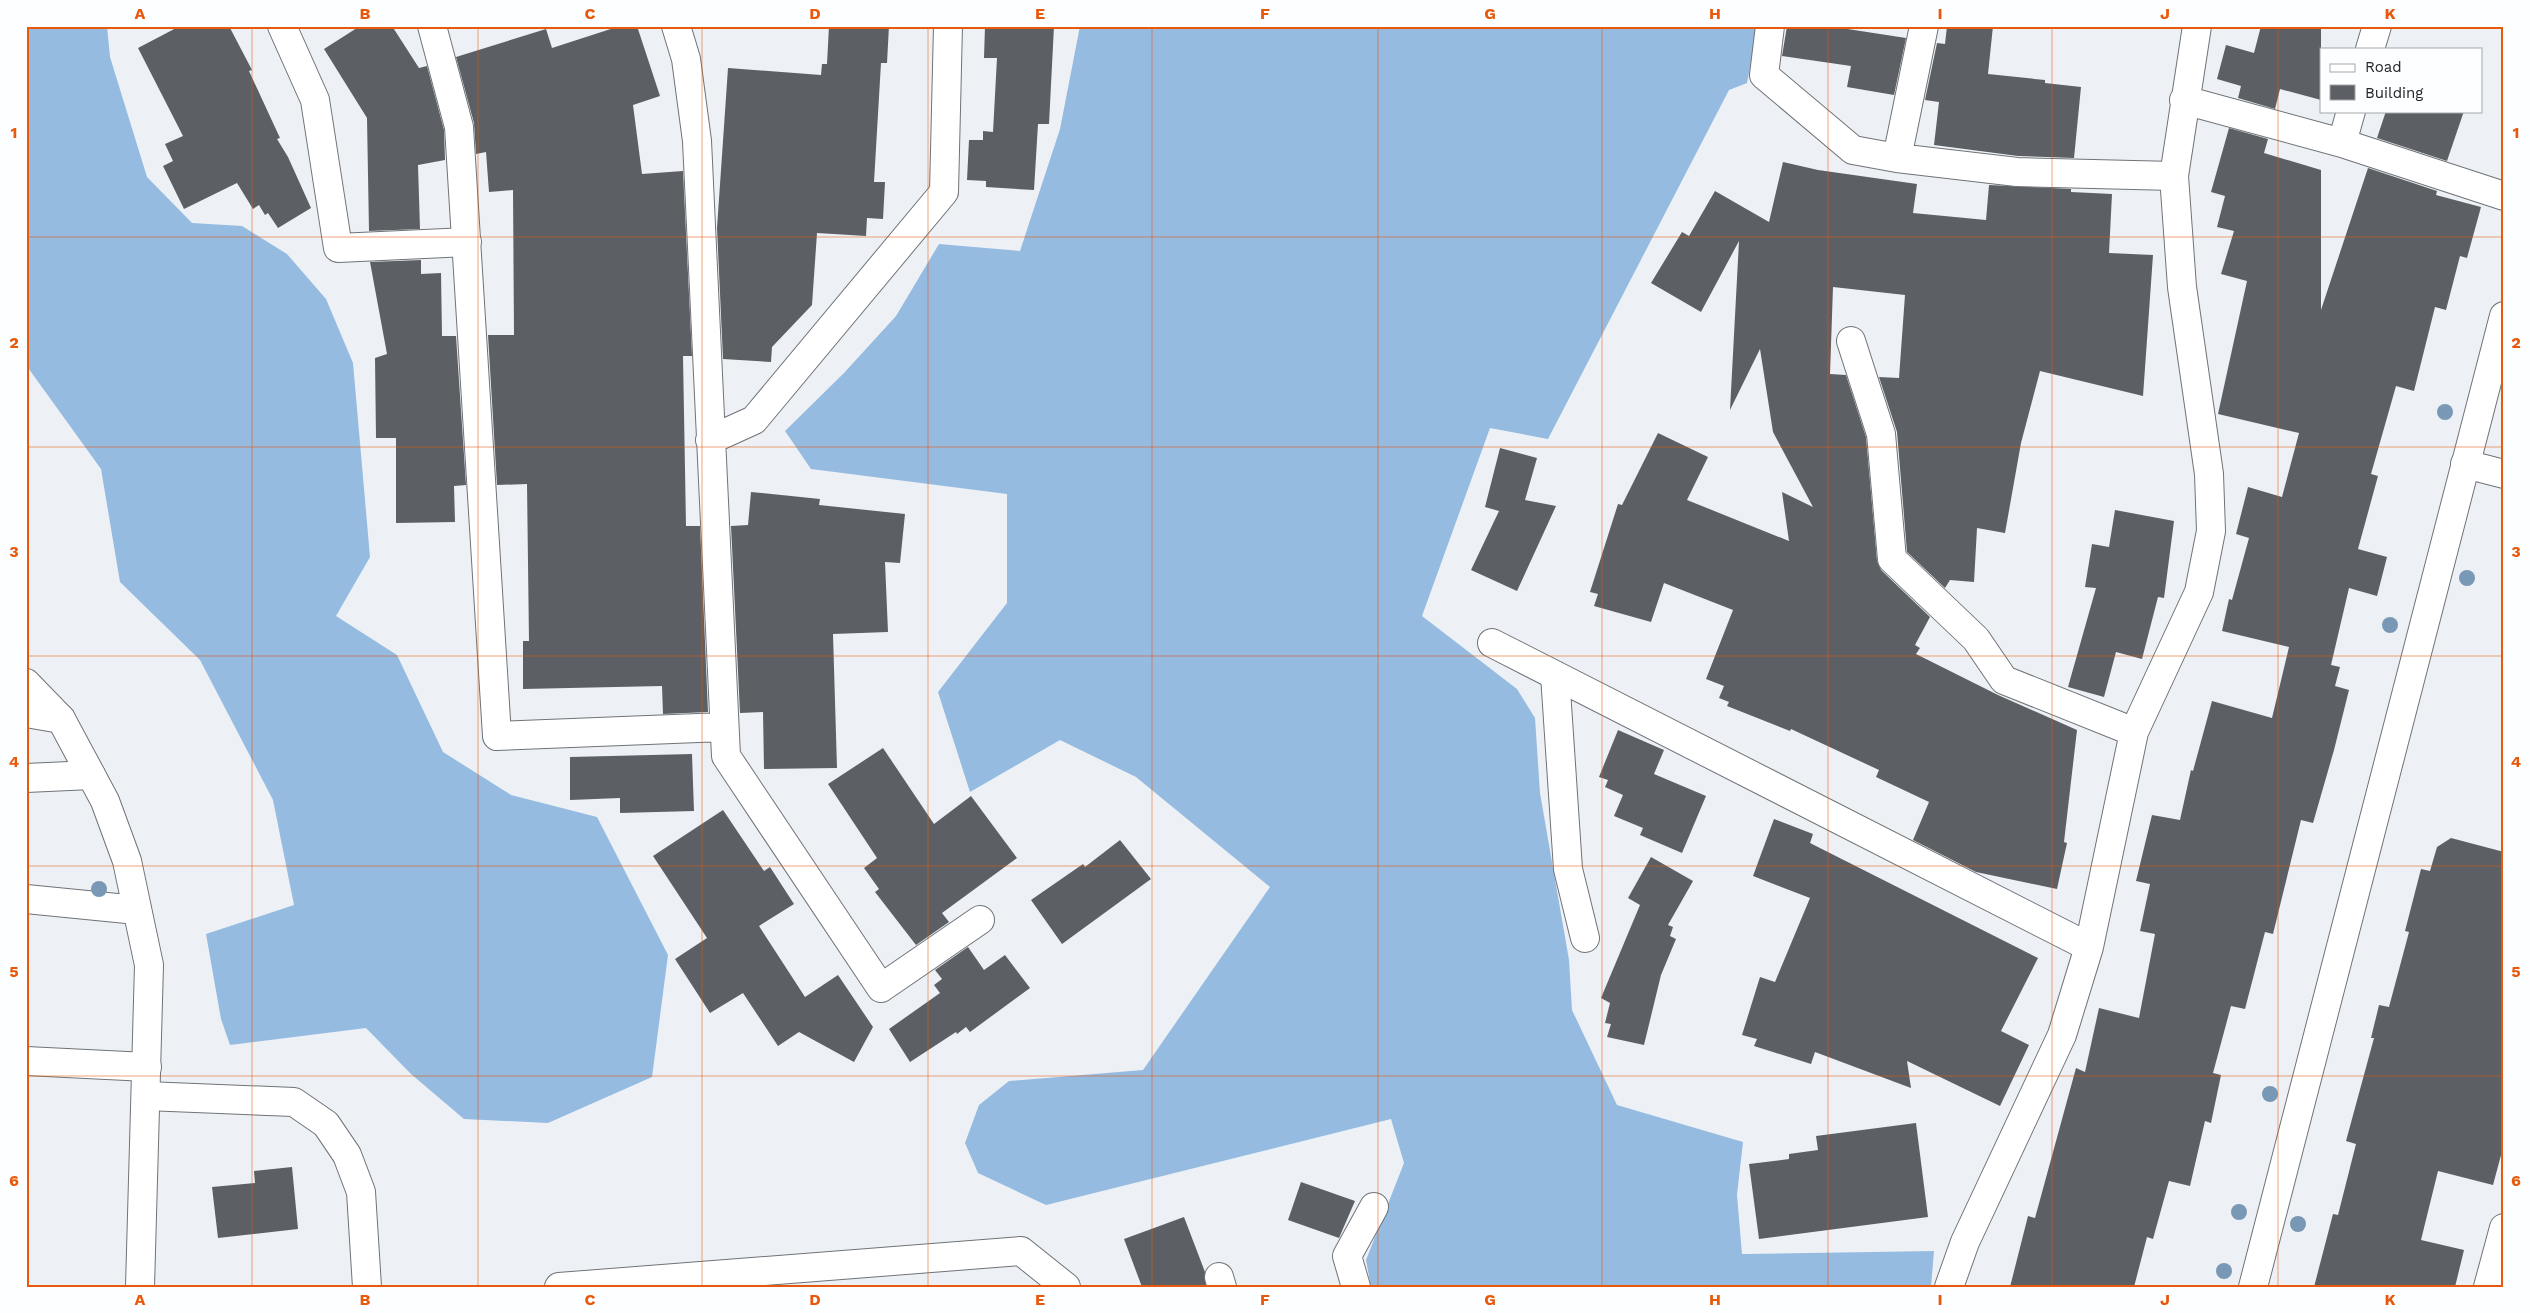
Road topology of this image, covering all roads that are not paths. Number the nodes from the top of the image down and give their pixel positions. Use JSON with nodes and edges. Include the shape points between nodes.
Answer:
{"nodes":[{"id":1,"x":282,"y":26,"type":"edge"},
{"id":2,"x":432,"y":26,"type":"edge"},
{"id":3,"x":676,"y":26,"type":"edge"},
{"id":4,"x":948,"y":26,"type":"edge"},
{"id":5,"x":1770,"y":26,"type":"edge"},
{"id":6,"x":1924,"y":26,"type":"edge"},
{"id":7,"x":2197,"y":26,"type":"edge"},
{"id":8,"x":2377,"y":26,"type":"edge"},
{"id":9,"x":2370,"y":48,"type":"edge"},
{"id":10,"x":2184,"y":100,"type":"junction"},
{"id":11,"x":2351,"y":112,"type":"edge"},
{"id":12,"x":2342,"y":143,"type":"junction"},
{"id":13,"x":1897,"y":158,"type":"junction"},
{"id":14,"x":2174,"y":176,"type":"junction"},
{"id":15,"x":2504,"y":196,"type":"edge"},
{"id":16,"x":467,"y":242,"type":"junction"},
{"id":17,"x":2504,"y":316,"type":"edge"},
{"id":18,"x":1851,"y":341,"type":"dead end"},
{"id":19,"x":710,"y":440,"type":"junction"},
{"id":20,"x":2465,"y":464,"type":"junction"},
{"id":21,"x":2504,"y":474,"type":"edge"},
{"id":22,"x":1492,"y":643,"type":"dead end"},
{"id":23,"x":1555,"y":674,"type":"junction"},
{"id":24,"x":26,"y":683,"type":"edge"},
{"id":25,"x":26,"y":713,"type":"edge"},
{"id":26,"x":61,"y":720,"type":"junction"},
{"id":27,"x":724,"y":727,"type":"junction"},
{"id":28,"x":2134,"y":732,"type":"junction"},
{"id":29,"x":91,"y":775,"type":"junction"},
{"id":30,"x":26,"y":778,"type":"edge"},
{"id":31,"x":26,"y":899,"type":"edge"},
{"id":32,"x":137,"y":910,"type":"junction"},
{"id":33,"x":980,"y":920,"type":"dead end"},
{"id":34,"x":1585,"y":938,"type":"dead end"},
{"id":35,"x":2090,"y":947,"type":"junction"},
{"id":36,"x":26,"y":1061,"type":"edge"},
{"id":37,"x":147,"y":1067,"type":"junction"},
{"id":38,"x":146,"y":1096,"type":"junction"},
{"id":39,"x":1374,"y":1207,"type":"dead end"},
{"id":40,"x":2504,"y":1228,"type":"edge"},
{"id":41,"x":140,"y":1287,"type":"edge"},
{"id":42,"x":367,"y":1287,"type":"edge"},
{"id":43,"x":559,"y":1287,"type":"edge"},
{"id":44,"x":1066,"y":1287,"type":"edge"},
{"id":45,"x":1356,"y":1287,"type":"edge"},
{"id":46,"x":1949,"y":1287,"type":"edge"},
{"id":47,"x":2253,"y":1287,"type":"edge"},
{"id":48,"x":2488,"y":1287,"type":"edge"}],
"edges":[{"from":1,"to":16,"type":"street","via":[[315,100],[338,248]]},
{"from":2,"to":16,"type":"street","via":[[459,127]]},
{"from":3,"to":19,"type":"street","via":[[686,59],[697,141]]},
{"from":4,"to":19,"type":"street","via":[[944,192],[754,420]]},
{"from":5,"to":13,"type":"street","via":[[1764,75],[1853,150]]},
{"from":6,"to":13,"type":"street"},
{"from":7,"to":10,"type":"street"},
{"from":8,"to":9,"type":"street"},
{"from":10,"to":12,"type":"street"},
{"from":10,"to":14,"type":"street"},
{"from":11,"to":12,"type":"street"},
{"from":12,"to":15,"type":"street"},
{"from":13,"to":14,"type":"street","via":[[2017,172]]},
{"from":14,"to":28,"type":"street","via":[[2182,287],[2209,474],[2211,531],[2199,592]]},
{"from":16,"to":27,"type":"street","via":[[497,736]]},
{"from":17,"to":20,"type":"street"},
{"from":18,"to":28,"type":"street","via":[[1881,434],[1892,559],[1976,639],[2004,680]]},
{"from":19,"to":27,"type":"street"},
{"from":20,"to":21,"type":"street"},
{"from":20,"to":47,"type":"street"},
{"from":22,"to":23,"type":"street"},
{"from":23,"to":34,"type":"street","via":[[1568,869]]},
{"from":23,"to":35,"type":"street"},
{"from":24,"to":26,"type":"street"},
{"from":25,"to":26,"type":"street"},
{"from":26,"to":29,"type":"street"},
{"from":27,"to":33,"type":"street","via":[[726,756],[880,988]]},
{"from":28,"to":35,"type":"street"},
{"from":29,"to":30,"type":"street"},
{"from":29,"to":32,"type":"street","via":[[105,801],[127,860]]},
{"from":31,"to":32,"type":"street"},
{"from":32,"to":37,"type":"street","via":[[149,965]]},
{"from":35,"to":46,"type":"street","via":[[2062,1035],[1965,1242]]},
{"from":36,"to":37,"type":"street"},
{"from":37,"to":38,"type":"street"},
{"from":38,"to":41,"type":"street"},
{"from":38,"to":42,"type":"street","via":[[294,1102],[326,1124],[347,1155],[361,1192]]},
{"from":39,"to":45,"type":"street","via":[[1347,1256]]},
{"from":40,"to":48,"type":"street"},
{"from":43,"to":44,"type":"street","via":[[1021,1251]]}]}
